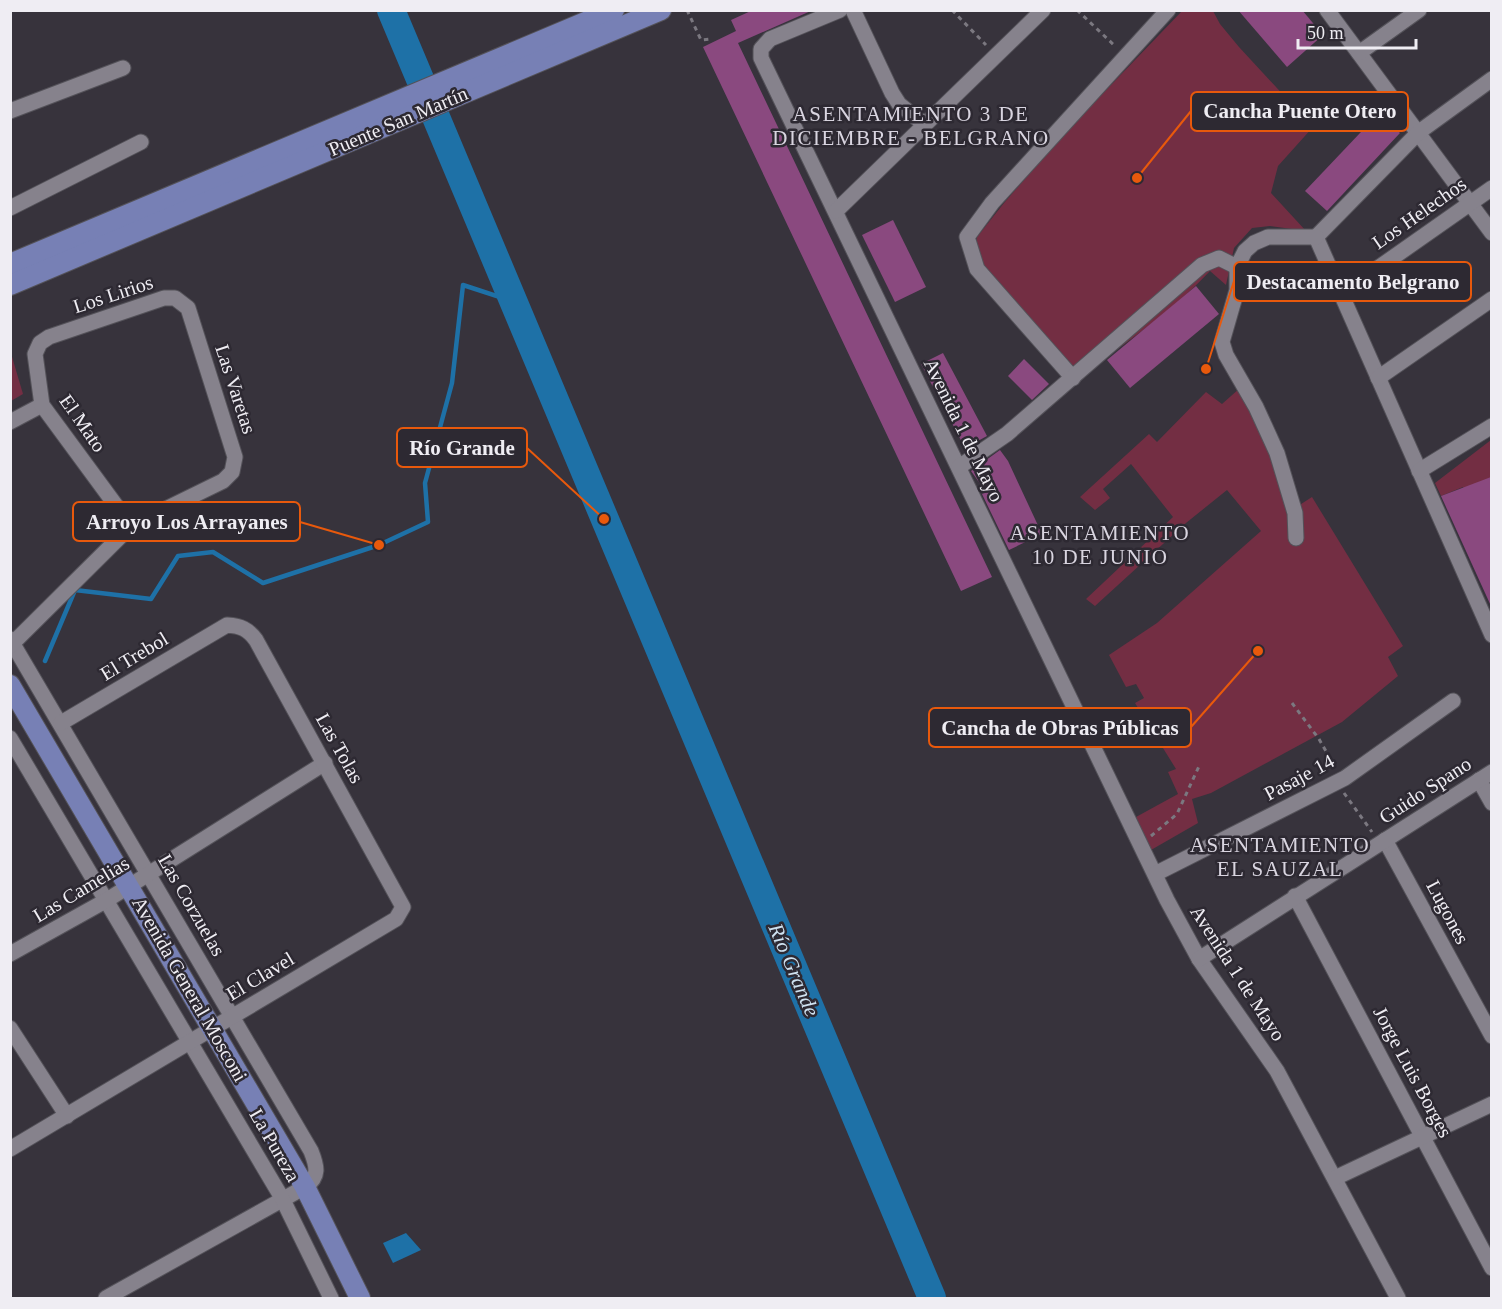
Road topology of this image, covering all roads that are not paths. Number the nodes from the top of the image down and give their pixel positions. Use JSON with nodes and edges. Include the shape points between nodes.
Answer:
{"nodes":[{"id":1,"x":614,"y":10,"type":"edge"},
{"id":2,"x":661,"y":10,"type":"edge"},
{"id":3,"x":840,"y":10,"type":"edge"},
{"id":4,"x":853,"y":10,"type":"edge"},
{"id":5,"x":1043,"y":10,"type":"edge"},
{"id":6,"x":1168,"y":10,"type":"edge"},
{"id":7,"x":1327,"y":10,"type":"edge"},
{"id":8,"x":1419,"y":10,"type":"edge"},
{"id":9,"x":1359,"y":53,"type":"junction"},
{"id":10,"x":123,"y":68,"type":"dead end"},
{"id":11,"x":1491,"y":79,"type":"edge"},
{"id":12,"x":10,"y":111,"type":"edge"},
{"id":13,"x":925,"y":125,"type":"junction"},
{"id":14,"x":1419,"y":132,"type":"junction"},
{"id":15,"x":141,"y":142,"type":"dead end"},
{"id":16,"x":1491,"y":188,"type":"edge"},
{"id":17,"x":1470,"y":203,"type":"junction"},
{"id":18,"x":10,"y":208,"type":"edge"},
{"id":19,"x":836,"y":211,"type":"junction"},
{"id":20,"x":1491,"y":233,"type":"edge"},
{"id":21,"x":1316,"y":237,"type":"junction"},
{"id":22,"x":10,"y":264,"type":"edge"},
{"id":23,"x":1237,"y":267,"type":"junction"},
{"id":24,"x":10,"y":285,"type":"edge"},
{"id":25,"x":1341,"y":294,"type":"junction"},
{"id":26,"x":1491,"y":299,"type":"edge"},
{"id":27,"x":188,"y":308,"type":"joint"},
{"id":28,"x":49,"y":337,"type":"joint"},
{"id":29,"x":1073,"y":378,"type":"junction"},
{"id":30,"x":1378,"y":378,"type":"junction"},
{"id":31,"x":42,"y":405,"type":"junction"},
{"id":32,"x":10,"y":422,"type":"edge"},
{"id":33,"x":1491,"y":426,"type":"edge"},
{"id":34,"x":959,"y":467,"type":"junction"},
{"id":35,"x":1419,"y":471,"type":"junction"},
{"id":36,"x":223,"y":481,"type":"joint"},
{"id":37,"x":131,"y":526,"type":"junction"},
{"id":38,"x":1296,"y":538,"type":"dead end"},
{"id":39,"x":227,"y":625,"type":"joint"},
{"id":40,"x":1491,"y":635,"type":"edge"},
{"id":41,"x":11,"y":643,"type":"edge"},
{"id":42,"x":10,"y":685,"type":"edge"},
{"id":43,"x":1453,"y":701,"type":"dead end"},
{"id":44,"x":62,"y":723,"type":"junction"},
{"id":45,"x":10,"y":738,"type":"edge"},
{"id":46,"x":325,"y":763,"type":"junction"},
{"id":47,"x":1485,"y":776,"type":"edge"},
{"id":48,"x":1491,"y":803,"type":"edge"},
{"id":49,"x":1385,"y":840,"type":"junction"},
{"id":50,"x":149,"y":873,"type":"junction"},
{"id":51,"x":1155,"y":874,"type":"junction"},
{"id":52,"x":129,"y":885,"type":"junction"},
{"id":53,"x":1295,"y":896,"type":"junction"},
{"id":54,"x":107,"y":900,"type":"junction"},
{"id":55,"x":403,"y":907,"type":"joint"},
{"id":56,"x":10,"y":954,"type":"edge"},
{"id":57,"x":1199,"y":959,"type":"junction"},
{"id":58,"x":233,"y":1016,"type":"junction"},
{"id":59,"x":10,"y":1028,"type":"edge"},
{"id":60,"x":212,"y":1028,"type":"junction"},
{"id":61,"x":1491,"y":1036,"type":"edge"},
{"id":62,"x":190,"y":1042,"type":"junction"},
{"id":63,"x":1491,"y":1104,"type":"edge"},
{"id":64,"x":67,"y":1116,"type":"junction"},
{"id":65,"x":1424,"y":1137,"type":"junction"},
{"id":66,"x":10,"y":1149,"type":"edge"},
{"id":67,"x":1335,"y":1178,"type":"junction"},
{"id":68,"x":305,"y":1187,"type":"junction"},
{"id":69,"x":282,"y":1198,"type":"junction"},
{"id":70,"x":1491,"y":1268,"type":"edge"},
{"id":71,"x":106,"y":1299,"type":"edge"},
{"id":72,"x":331,"y":1299,"type":"edge"},
{"id":73,"x":360,"y":1299,"type":"edge"},
{"id":74,"x":1398,"y":1299,"type":"edge"}],
"edges":[{"from":1,"to":22,"type":"main road","name":"Puente San Martín"},
{"from":2,"to":24,"type":"main road","name":"Puente San Martín"},
{"from":3,"to":19,"type":"street","name":"Avenida 1 de Mayo","via":[[770,39],[761,49],[760,58]]},
{"from":4,"to":13,"type":"street","via":[[892,93],[899,104]]},
{"from":5,"to":13,"type":"street"},
{"from":6,"to":29,"type":"street","via":[[992,203],[967,237],[978,269]]},
{"from":7,"to":9,"type":"street"},
{"from":8,"to":9,"type":"street"},
{"from":9,"to":14,"type":"street"},
{"from":10,"to":12,"type":"street"},
{"from":11,"to":14,"type":"street"},
{"from":13,"to":19,"type":"street"},
{"from":14,"to":17,"type":"street"},
{"from":14,"to":21,"type":"street"},
{"from":15,"to":18,"type":"street"},
{"from":16,"to":17,"type":"street","name":"Los Helechos"},
{"from":17,"to":20,"type":"street"},
{"from":17,"to":25,"type":"street","name":"Los Helechos"},
{"from":19,"to":34,"type":"street","name":"Avenida 1 de Mayo"},
{"from":21,"to":23,"type":"street","via":[[1268,237],[1245,251]]},
{"from":21,"to":25,"type":"street"},
{"from":23,"to":29,"type":"street","via":[[1219,258],[1202,266]]},
{"from":23,"to":38,"type":"street","via":[[1237,290],[1222,342],[1277,453],[1295,513]]},
{"from":25,"to":30,"type":"street"},
{"from":26,"to":30,"type":"street"},
{"from":27,"to":28,"type":"street","name":"Los Lirios","via":[[175,298],[165,298]]},
{"from":27,"to":36,"type":"street","name":"Las Varetas","via":[[236,457],[232,472]]},
{"from":28,"to":31,"type":"street","name":"El Mato","via":[[40,343],[35,354]]},
{"from":29,"to":34,"type":"street","via":[[1007,434]]},
{"from":30,"to":35,"type":"street"},
{"from":31,"to":32,"type":"street"},
{"from":31,"to":37,"type":"street","name":"El Mato"},
{"from":33,"to":35,"type":"street"},
{"from":34,"to":51,"type":"street","name":"Avenida 1 de Mayo"},
{"from":35,"to":40,"type":"street"},
{"from":36,"to":37,"type":"street","name":"Las Corzuelas"},
{"from":37,"to":41,"type":"street","name":"Las Corzuelas"},
{"from":39,"to":44,"type":"street","name":"El Trebol"},
{"from":39,"to":46,"type":"street","name":"Las Tolas","via":[[250,631]]},
{"from":41,"to":44,"type":"street","name":"Las Corzuelas"},
{"from":42,"to":52,"type":"main road","name":"Avenida General Mosconi"},
{"from":43,"to":51,"type":"street","name":"Pasaje 14","via":[[1345,778]]},
{"from":44,"to":50,"type":"street","name":"Las Corzuelas"},
{"from":45,"to":54,"type":"street","name":"La Pureza"},
{"from":46,"to":50,"type":"street","name":"Las Camelias"},
{"from":46,"to":55,"type":"street","name":"Las Tolas"},
{"from":47,"to":48,"type":"street"},
{"from":47,"to":49,"type":"street","name":"Guido Spano"},
{"from":49,"to":53,"type":"street","name":"Guido Spano"},
{"from":49,"to":61,"type":"street","name":"Lugones"},
{"from":50,"to":52,"type":"street","name":"Las Camelias"},
{"from":50,"to":58,"type":"street","name":"Las Corzuelas"},
{"from":51,"to":57,"type":"street","name":"Avenida 1 de Mayo"},
{"from":52,"to":54,"type":"street","name":"Las Camelias"},
{"from":52,"to":60,"type":"main road","name":"Avenida General Mosconi"},
{"from":53,"to":57,"type":"street","name":"Guido Spano"},
{"from":53,"to":65,"type":"street","name":"Jorge Luis Borges"},
{"from":54,"to":56,"type":"street","name":"Las Camelias"},
{"from":54,"to":62,"type":"street","name":"La Pureza"},
{"from":55,"to":58,"type":"street","name":"El Clavel","via":[[396,919]]},
{"from":57,"to":67,"type":"street","name":"Avenida 1 de Mayo","via":[[1277,1071]]},
{"from":58,"to":60,"type":"street","name":"El Clavel"},
{"from":58,"to":68,"type":"street","name":"Las Corzuelas","via":[[311,1151],[318,1168],[314,1181]]},
{"from":59,"to":64,"type":"street"},
{"from":60,"to":62,"type":"street","name":"El Clavel"},
{"from":60,"to":68,"type":"main road","name":"Avenida General Mosconi"},
{"from":62,"to":64,"type":"street","name":"El Clavel"},
{"from":62,"to":69,"type":"street","name":"La Pureza"},
{"from":63,"to":65,"type":"street"},
{"from":64,"to":66,"type":"street","name":"El Clavel"},
{"from":65,"to":67,"type":"street"},
{"from":65,"to":70,"type":"street","name":"Jorge Luis Borges"},
{"from":67,"to":74,"type":"street","name":"Avenida 1 de Mayo"},
{"from":68,"to":69,"type":"street"},
{"from":68,"to":73,"type":"main road","name":"Avenida General Mosconi"},
{"from":69,"to":71,"type":"street"},
{"from":69,"to":72,"type":"street","name":"La Pureza"}]}
